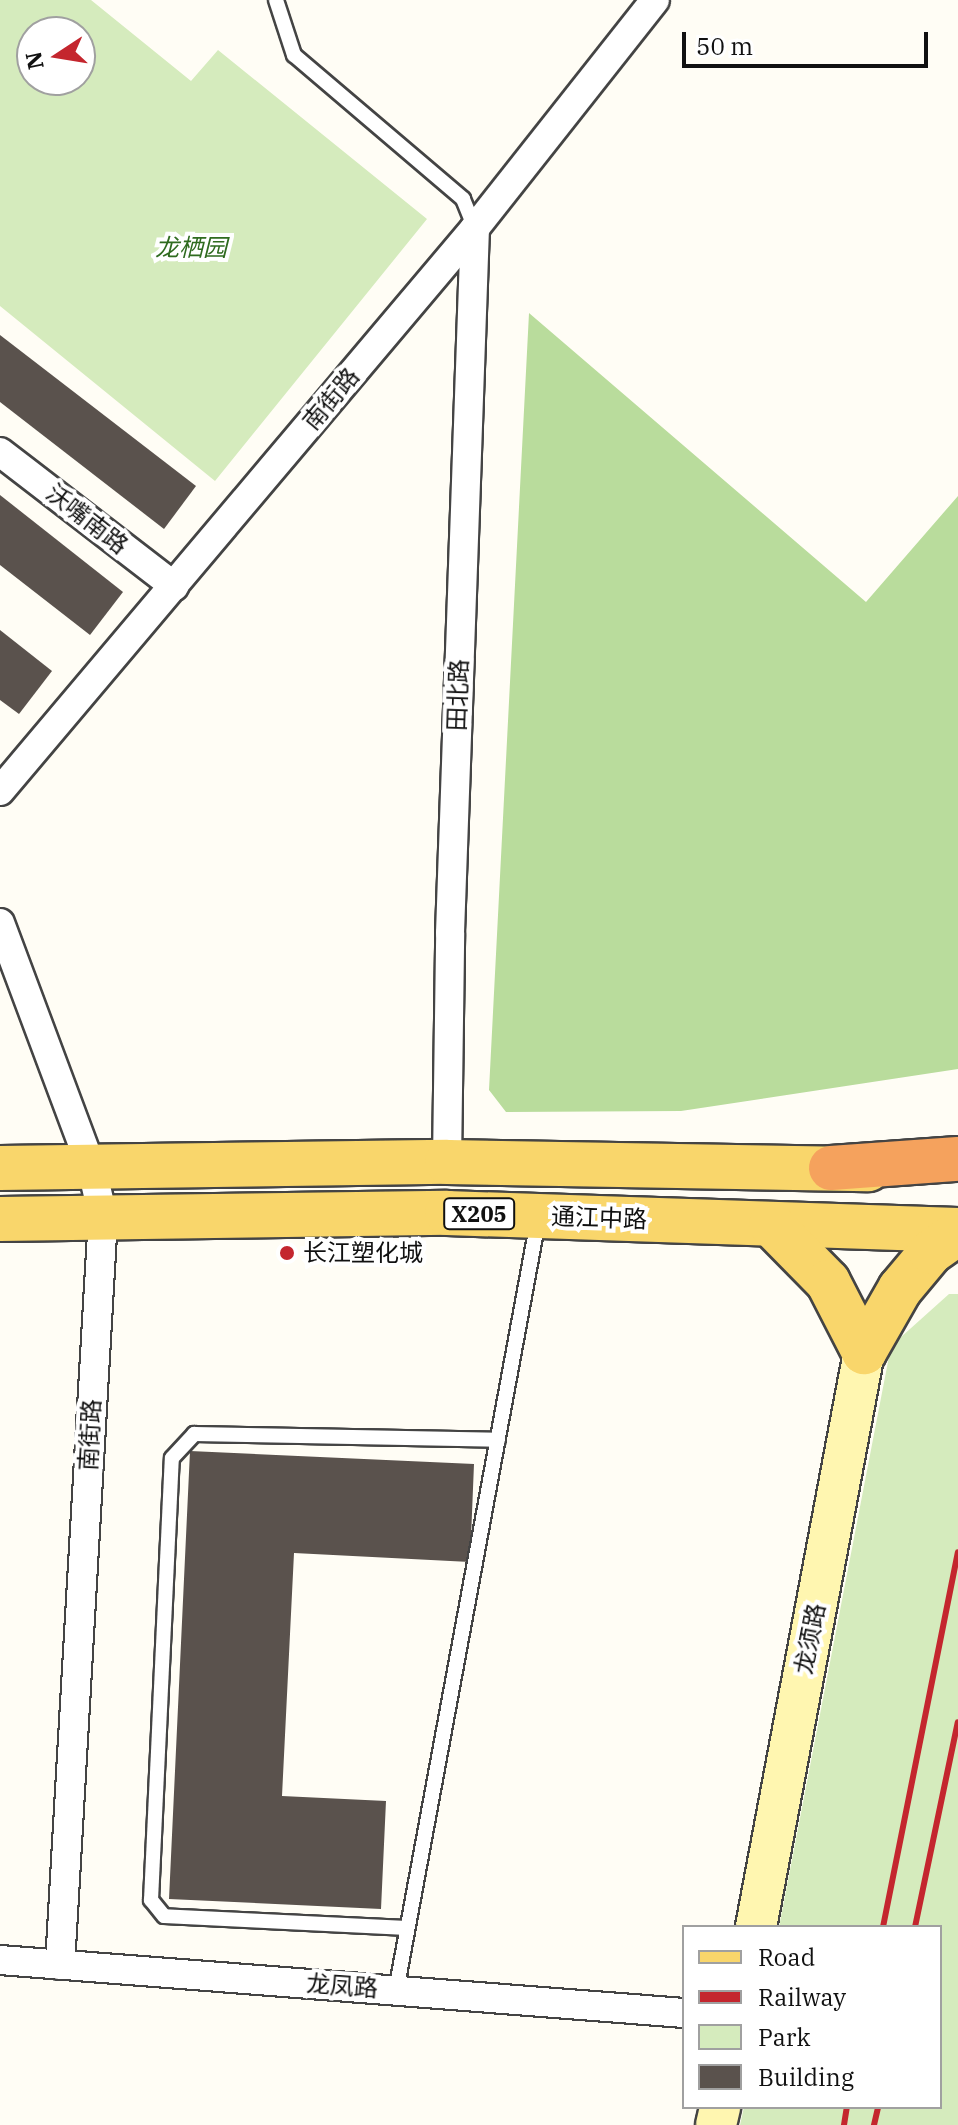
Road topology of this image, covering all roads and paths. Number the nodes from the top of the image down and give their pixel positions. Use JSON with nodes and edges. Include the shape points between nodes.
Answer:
{"nodes":[{"id":1,"x":276,"y":0,"type":"edge"},
{"id":2,"x":655,"y":0,"type":"edge"},
{"id":3,"x":475,"y":228,"type":"junction"},
{"id":4,"x":0,"y":452,"type":"edge"},
{"id":5,"x":174,"y":586,"type":"junction"},
{"id":6,"x":0,"y":791,"type":"edge"},
{"id":7,"x":0,"y":923,"type":"edge"},
{"id":8,"x":958,"y":1159,"type":"edge"},
{"id":9,"x":447,"y":1162,"type":"junction"},
{"id":10,"x":0,"y":1168,"type":"edge"},
{"id":11,"x":831,"y":1168,"type":"junction"},
{"id":12,"x":92,"y":1169,"type":"junction"},
{"id":13,"x":958,"y":1171,"type":"edge"},
{"id":14,"x":539,"y":1216,"type":"junction"},
{"id":15,"x":103,"y":1217,"type":"junction"},
{"id":16,"x":0,"y":1219,"type":"edge"},
{"id":17,"x":771,"y":1224,"type":"junction"},
{"id":18,"x":958,"y":1232,"type":"edge"},
{"id":19,"x":864,"y":1352,"type":"junction"},
{"id":20,"x":498,"y":1440,"type":"junction"},
{"id":21,"x":756,"y":1925,"type":"edge"},
{"id":22,"x":407,"y":1928,"type":"junction"},
{"id":23,"x":0,"y":1960,"type":"edge"},
{"id":24,"x":60,"y":1965,"type":"junction"},
{"id":25,"x":396,"y":1991,"type":"junction"},
{"id":26,"x":682,"y":2013,"type":"edge"}],
"edges":[{"from":1,"to":3,"type":"lane","via":[[294,55],[463,199]]},
{"from":2,"to":3,"type":"street","name":"南街路"},
{"from":3,"to":5,"type":"street","name":"南街路"},
{"from":3,"to":9,"type":"street","name":"田北路"},
{"from":4,"to":5,"type":"street","name":"沃嘴南路"},
{"from":5,"to":6,"type":"street","name":"南街路"},
{"from":7,"to":12,"type":"street","name":"南街路"},
{"from":8,"to":11,"type":"highway"},
{"from":9,"to":11,"type":"main road","number":"X205"},
{"from":9,"to":12,"type":"main road","number":"X205"},
{"from":10,"to":12,"type":"main road","number":"X205"},
{"from":11,"to":13,"type":"main road","number":"X205"},
{"from":12,"to":15,"type":"street","name":"南街路"},
{"from":14,"to":15,"type":"main road","name":"通江中路","number":"X205"},
{"from":14,"to":17,"type":"main road","name":"通江中路","number":"X205"},
{"from":14,"to":20,"type":"lane"},
{"from":15,"to":16,"type":"main road","name":"通江中路","number":"X205"},
{"from":15,"to":24,"type":"street","name":"南街路"},
{"from":17,"to":18,"type":"main road","name":"通江中路","number":"X205"},
{"from":17,"to":19,"type":"main road","via":[[828,1282]]},
{"from":18,"to":19,"type":"main road","via":[[931,1252],[900,1289]]},
{"from":19,"to":21,"type":"street","name":"龙须路"},
{"from":20,"to":22,"type":"lane"},
{"from":20,"to":22,"type":"lane","via":[[194,1434],[172,1458],[151,1900],[164,1916]]},
{"from":22,"to":25,"type":"lane"},
{"from":23,"to":24,"type":"street","name":"龙凤路"},
{"from":24,"to":25,"type":"street","name":"龙凤路"},
{"from":25,"to":26,"type":"street","name":"龙凤路"}]}
